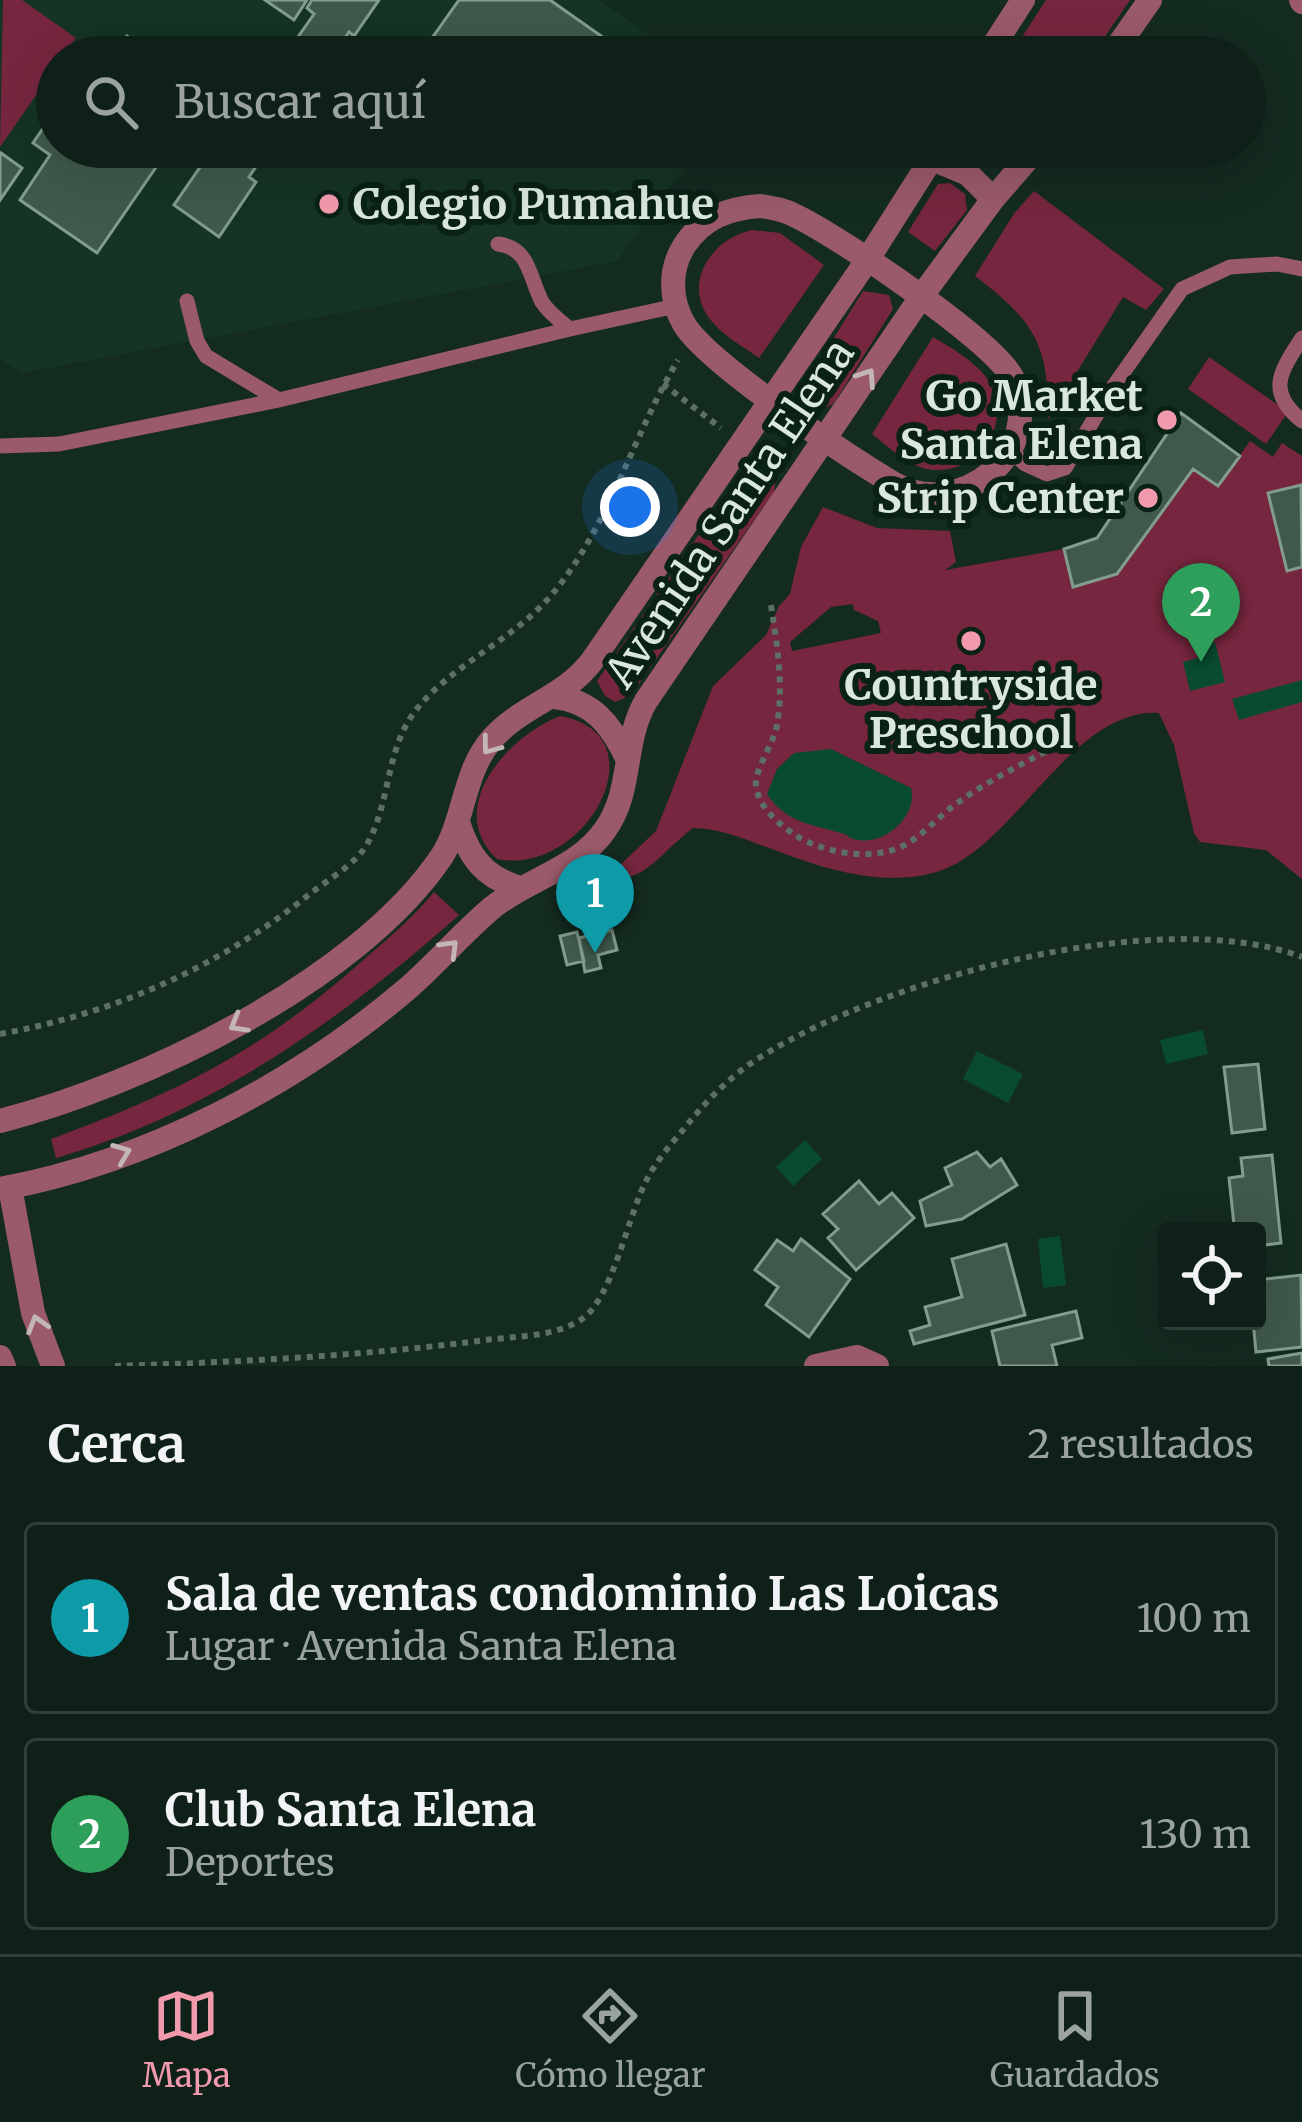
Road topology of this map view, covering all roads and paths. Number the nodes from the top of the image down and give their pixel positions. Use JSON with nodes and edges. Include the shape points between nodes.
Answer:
{"nodes":[{"id":1,"x":1023,"y":0,"type":"edge"},
{"id":2,"x":1150,"y":0,"type":"edge"},
{"id":3,"x":1000,"y":36,"type":"edge"},
{"id":4,"x":1125,"y":36,"type":"edge"},
{"id":5,"x":926,"y":168,"type":"edge"},
{"id":6,"x":959,"y":168,"type":"edge"},
{"id":7,"x":1020,"y":168,"type":"edge"},
{"id":8,"x":993,"y":200,"type":"junction"},
{"id":9,"x":498,"y":244,"type":"dead end"},
{"id":10,"x":866,"y":262,"type":"junction"},
{"id":11,"x":1302,"y":269,"type":"edge"},
{"id":12,"x":921,"y":298,"type":"junction"},
{"id":13,"x":187,"y":301,"type":"dead end"},
{"id":14,"x":676,"y":306,"type":"junction"},
{"id":15,"x":570,"y":329,"type":"junction"},
{"id":16,"x":692,"y":336,"type":"junction"},
{"id":17,"x":1302,"y":338,"type":"edge"},
{"id":18,"x":663,"y":384,"type":"junction"},
{"id":19,"x":772,"y":399,"type":"junction"},
{"id":20,"x":279,"y":400,"type":"junction"},
{"id":21,"x":1302,"y":421,"type":"edge"},
{"id":22,"x":826,"y":437,"type":"junction"},
{"id":23,"x":741,"y":444,"type":"junction"},
{"id":24,"x":0,"y":446,"type":"edge"},
{"id":25,"x":1011,"y":451,"type":"junction"},
{"id":26,"x":771,"y":605,"type":"dead end"},
{"id":27,"x":554,"y":697,"type":"junction"},
{"id":28,"x":1073,"y":737,"type":"dead end"},
{"id":29,"x":627,"y":758,"type":"junction"},
{"id":30,"x":458,"y":822,"type":"junction"},
{"id":31,"x":520,"y":888,"type":"junction"},
{"id":32,"x":1302,"y":957,"type":"edge"},
{"id":33,"x":0,"y":1034,"type":"edge"},
{"id":34,"x":4,"y":1122,"type":"edge"},
{"id":35,"x":5,"y":1188,"type":"edge"},
{"id":36,"x":0,"y":1357,"type":"edge"},
{"id":37,"x":4,"y":1366,"type":"edge"},
{"id":38,"x":53,"y":1366,"type":"edge"},
{"id":39,"x":115,"y":1366,"type":"edge"},
{"id":40,"x":816,"y":1366,"type":"edge"},
{"id":41,"x":877,"y":1366,"type":"edge"}],
"edges":[{"from":1,"to":3,"type":"street"},
{"from":2,"to":4,"type":"street"},
{"from":5,"to":10,"type":"street","name":"Avenida Santa Elena"},
{"from":6,"to":8,"type":"street"},
{"from":7,"to":8,"type":"street","name":"Avenida Santa Elena"},
{"from":8,"to":12,"type":"street","name":"Avenida Santa Elena"},
{"from":9,"to":15,"type":"lane","via":[[523,254],[544,306]]},
{"from":10,"to":12,"type":"street"},
{"from":10,"to":14,"type":"street","via":[[797,216],[742,207],[708,220],[686,243],[674,271]]},
{"from":10,"to":19,"type":"street","name":"Avenida Santa Elena"},
{"from":11,"to":25,"type":"lane","via":[[1230,267],[1182,289],[1065,468],[1047,474]]},
{"from":22,"to":12,"type":"street","name":"Avenida Santa Elena","one_way":true},
{"from":12,"to":25,"type":"street","via":[[1006,365],[1021,408]]},
{"from":13,"to":20,"type":"lane","via":[[206,356]]},
{"from":14,"to":15,"type":"lane"},
{"from":14,"to":16,"type":"street"},
{"from":15,"to":20,"type":"lane"},
{"from":16,"to":18,"type":"path"},
{"from":16,"to":19,"type":"street"},
{"from":17,"to":21,"type":"lane","via":[[1279,386]]},
{"from":18,"to":23,"type":"path"},
{"from":18,"to":33,"type":"path","via":[[556,590],[411,716],[356,857],[264,929],[195,970],[86,1015]]},
{"from":19,"to":22,"type":"street"},
{"from":19,"to":23,"type":"street","name":"Avenida Santa Elena"},
{"from":20,"to":24,"type":"lane","via":[[58,444]]},
{"from":22,"to":25,"type":"street","via":[[894,483],[928,494],[967,489]]},
{"from":22,"to":29,"type":"street","name":"Avenida Santa Elena","via":[[646,701]]},
{"from":23,"to":27,"type":"street","name":"Avenida Santa Elena","via":[[592,661]]},
{"from":26,"to":28,"type":"path","via":[[778,722],[756,788],[780,825],[805,841],[842,853],[904,847],[956,803]]},
{"from":27,"to":29,"type":"street","via":[[597,714]]},
{"from":27,"to":30,"type":"street","name":"Avenida Santa Elena","one_way":true,"via":[[487,745]]},
{"from":29,"to":31,"type":"street","name":"Avenida Santa Elena","via":[[618,809],[604,832],[569,863]]},
{"from":30,"to":31,"type":"street","via":[[472,858]]},
{"from":30,"to":34,"type":"street","name":"Avenida Santa Elena","one_way":true,"via":[[409,895],[286,996],[140,1073]]},
{"from":35,"to":31,"type":"street","name":"Avenida Santa Elena","one_way":true,"via":[[121,1154],[279,1080],[392,1001]]},
{"from":32,"to":39,"type":"path","via":[[1204,940],[983,966],[891,994],[761,1056],[712,1095],[646,1180],[599,1305],[547,1333]]},
{"from":38,"to":35,"type":"street","one_way":true},
{"from":36,"to":37,"type":"street"},
{"from":40,"to":41,"type":"street","via":[[857,1358]]}]}
